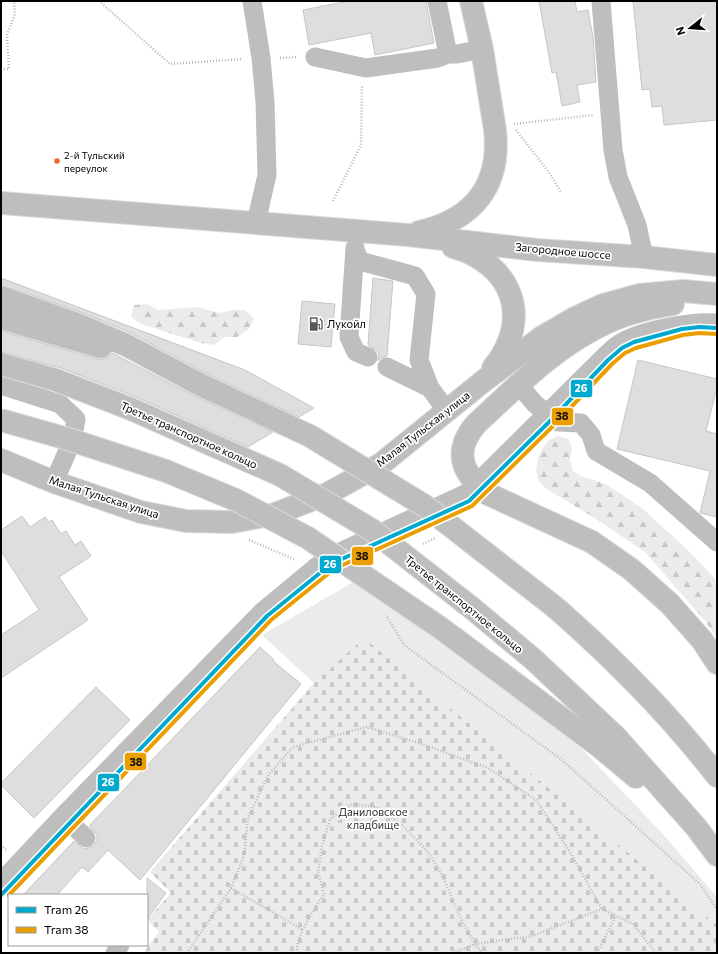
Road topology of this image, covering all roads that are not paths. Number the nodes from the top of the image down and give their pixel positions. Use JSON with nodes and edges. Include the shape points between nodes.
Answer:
{"nodes":[{"id":1,"x":252,"y":1,"type":"edge"},
{"id":2,"x":437,"y":1,"type":"edge"},
{"id":3,"x":471,"y":1,"type":"edge"},
{"id":4,"x":601,"y":1,"type":"edge"},
{"id":5,"x":482,"y":49,"type":"junction"},
{"id":6,"x":448,"y":54,"type":"junction"},
{"id":7,"x":315,"y":57,"type":"road end"},
{"id":8,"x":1,"y":203,"type":"edge"},
{"id":9,"x":256,"y":223,"type":"junction"},
{"id":10,"x":408,"y":235,"type":"junction"},
{"id":11,"x":356,"y":240,"type":"junction"},
{"id":12,"x":644,"y":257,"type":"junction"},
{"id":13,"x":717,"y":266,"type":"edge"},
{"id":14,"x":717,"y":294,"type":"edge"},
{"id":15,"x":1,"y":297,"type":"edge"},
{"id":16,"x":717,"y":300,"type":"edge"},
{"id":17,"x":1,"y":318,"type":"edge"},
{"id":18,"x":717,"y":323,"type":"edge"},
{"id":19,"x":368,"y":357,"type":"dead end"},
{"id":20,"x":1,"y":364,"type":"edge"},
{"id":21,"x":387,"y":366,"type":"dead end"},
{"id":22,"x":481,"y":383,"type":"junction"},
{"id":23,"x":199,"y":384,"type":"junction"},
{"id":24,"x":1,"y":385,"type":"edge"},
{"id":25,"x":518,"y":385,"type":"junction"},
{"id":26,"x":430,"y":388,"type":"junction"},
{"id":27,"x":447,"y":411,"type":"junction"},
{"id":28,"x":548,"y":413,"type":"junction"},
{"id":29,"x":1,"y":420,"type":"edge"},
{"id":30,"x":1,"y":460,"type":"edge"},
{"id":31,"x":54,"y":482,"type":"junction"},
{"id":32,"x":477,"y":484,"type":"junction"},
{"id":33,"x":717,"y":542,"type":"edge"},
{"id":34,"x":717,"y":663,"type":"edge"},
{"id":35,"x":717,"y":776,"type":"edge"},
{"id":36,"x":63,"y":816,"type":"junction"},
{"id":37,"x":696,"y":828,"type":"junction"},
{"id":38,"x":86,"y":838,"type":"dead end"},
{"id":39,"x":717,"y":855,"type":"edge"},
{"id":40,"x":1,"y":882,"type":"edge"}],
"edges":[{"from":1,"to":9,"type":"street","via":[[265,102],[267,175]]},
{"from":2,"to":6,"type":"street"},
{"from":3,"to":5,"type":"main road"},
{"from":4,"to":12,"type":"street","via":[[613,150],[618,177],[637,225]]},
{"from":5,"to":6,"type":"street"},
{"from":5,"to":10,"type":"main road","via":[[496,142],[495,164],[490,179],[476,203],[451,222]]},
{"from":6,"to":7,"type":"street","via":[[438,58],[366,68]]},
{"from":8,"to":9,"type":"main road"},
{"from":9,"to":11,"type":"main road"},
{"from":10,"to":11,"type":"main road"},
{"from":10,"to":12,"type":"main road","name":"Загородное шоссе","via":[[537,250]]},
{"from":10,"to":22,"type":"main road","via":[[466,251],[484,261],[498,273],[505,284],[514,308],[514,326],[500,360]]},
{"from":11,"to":19,"type":"street","via":[[349,337],[356,352]]},
{"from":11,"to":26,"type":"street","via":[[360,261],[415,276],[426,294],[420,360]]},
{"from":12,"to":13,"type":"main road","name":"Загородное шоссе"},
{"from":14,"to":22,"type":"main road","via":[[683,291],[639,295],[603,305],[542,336]]},
{"from":15,"to":23,"type":"main road","via":[[126,345]]},
{"from":16,"to":25,"type":"main road","via":[[684,302],[641,310],[609,322],[573,341]]},
{"from":17,"to":23,"type":"main road","via":[[97,346]]},
{"from":18,"to":28,"type":"street","via":[[698,322],[682,325],[619,344]]},
{"from":20,"to":37,"type":"main road","name":"Третье транспортное кольцо","bridge":true,"via":[[56,380],[132,409],[280,476],[372,530],[533,659],[616,737]]},
{"from":21,"to":26,"type":"street"},
{"from":22,"to":27,"type":"main road","name":"Малая Тульская улица"},
{"from":23,"to":35,"type":"main road","bridge":true,"via":[[310,436],[425,506],[564,615],[628,674],[693,745]]},
{"from":24,"to":31,"type":"street","via":[[60,404],[76,419],[72,441]]},
{"from":25,"to":28,"type":"street","via":[[535,404]]},
{"from":25,"to":32,"type":"main road","via":[[476,424],[463,444],[464,465]]},
{"from":26,"to":27,"type":"street"},
{"from":27,"to":31,"type":"main road","name":"Малая Тульская улица","via":[[381,464],[327,494],[275,514],[232,522],[186,521],[141,512]]},
{"from":28,"to":32,"type":"street"},
{"from":28,"to":33,"type":"street","via":[[558,422],[581,423],[591,435],[596,451],[650,483]]},
{"from":29,"to":37,"type":"main road","bridge":true,"via":[[166,471],[236,500],[308,538],[442,628],[600,747]]},
{"from":30,"to":31,"type":"main road","name":"Малая Тульская улица"},
{"from":32,"to":34,"type":"main road","via":[[488,494],[592,542],[632,570],[670,604],[702,640]]},
{"from":32,"to":36,"type":"street","via":[[467,493],[327,558],[263,610]]},
{"from":36,"to":38,"type":"street"},
{"from":36,"to":40,"type":"street"},
{"from":37,"to":39,"type":"main road","name":"Третье транспортное кольцо"}]}
